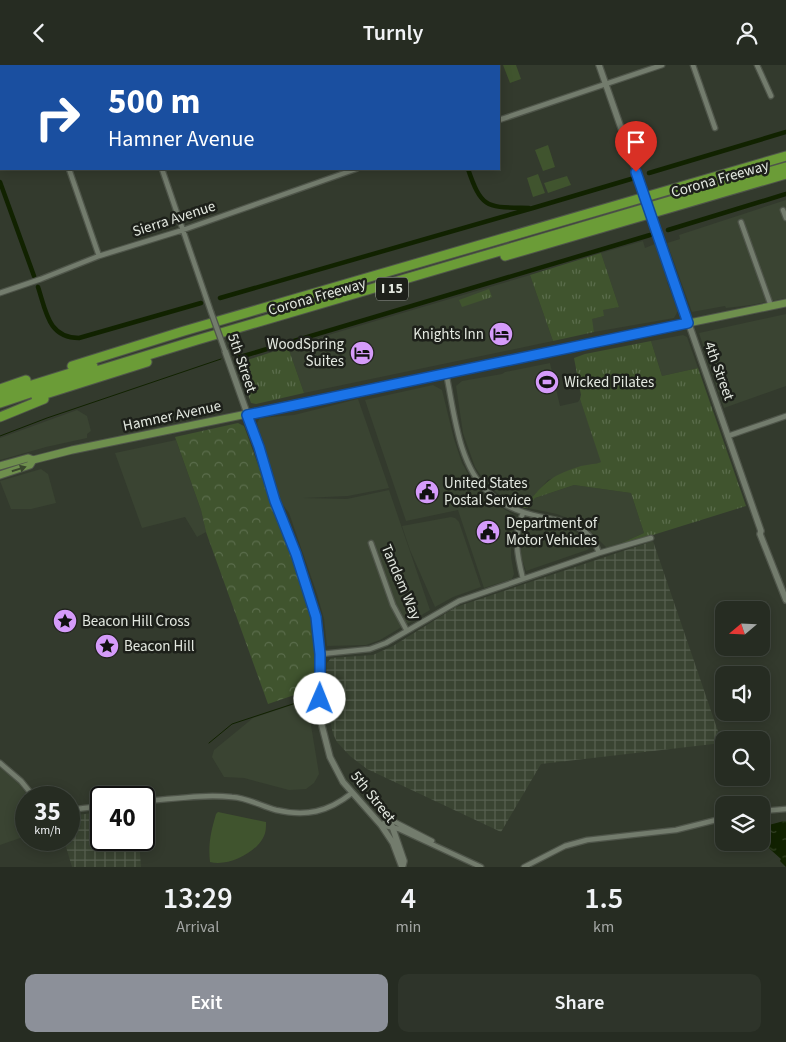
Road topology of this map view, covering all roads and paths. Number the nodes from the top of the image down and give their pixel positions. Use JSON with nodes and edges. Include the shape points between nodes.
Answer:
{"nodes":[{"id":1,"x":599,"y":65,"type":"edge"},
{"id":2,"x":662,"y":65,"type":"edge"},
{"id":3,"x":693,"y":65,"type":"edge"},
{"id":4,"x":757,"y":65,"type":"edge"},
{"id":5,"x":606,"y":84,"type":"junction"},
{"id":6,"x":771,"y":95,"type":"dead end"},
{"id":7,"x":500,"y":121,"type":"edge"},
{"id":8,"x":715,"y":128,"type":"dead end"},
{"id":9,"x":786,"y":155,"type":"edge"},
{"id":10,"x":786,"y":162,"type":"edge"},
{"id":11,"x":786,"y":167,"type":"edge"},
{"id":12,"x":70,"y":170,"type":"edge"},
{"id":13,"x":162,"y":170,"type":"edge"},
{"id":14,"x":353,"y":170,"type":"edge"},
{"id":15,"x":786,"y":174,"type":"edge"},
{"id":16,"x":784,"y":211,"type":"dead end"},
{"id":17,"x":786,"y":218,"type":"edge"},
{"id":18,"x":741,"y":221,"type":"dead end"},
{"id":19,"x":183,"y":230,"type":"junction"},
{"id":20,"x":471,"y":248,"type":"junction"},
{"id":21,"x":99,"y":256,"type":"junction"},
{"id":22,"x":475,"y":264,"type":"junction"},
{"id":23,"x":437,"y":267,"type":"junction"},
{"id":24,"x":0,"y":293,"type":"edge"},
{"id":25,"x":786,"y":303,"type":"edge"},
{"id":26,"x":772,"y":306,"type":"junction"},
{"id":27,"x":688,"y":323,"type":"junction"},
{"id":28,"x":225,"y":351,"type":"joint"},
{"id":29,"x":446,"y":373,"type":"junction"},
{"id":30,"x":96,"y":378,"type":"junction"},
{"id":31,"x":22,"y":381,"type":"junction"},
{"id":32,"x":0,"y":385,"type":"edge"},
{"id":33,"x":0,"y":389,"type":"edge"},
{"id":34,"x":0,"y":395,"type":"edge"},
{"id":35,"x":0,"y":403,"type":"edge"},
{"id":36,"x":0,"y":409,"type":"edge"},
{"id":37,"x":247,"y":415,"type":"junction"},
{"id":38,"x":786,"y":416,"type":"edge"},
{"id":39,"x":0,"y":417,"type":"edge"},
{"id":40,"x":728,"y":436,"type":"junction"},
{"id":41,"x":33,"y":460,"type":"junction"},
{"id":42,"x":0,"y":466,"type":"edge"},
{"id":43,"x":0,"y":475,"type":"edge"},
{"id":44,"x":523,"y":513,"type":"junction"},
{"id":45,"x":651,"y":538,"type":"dead end"},
{"id":46,"x":371,"y":543,"type":"dead end"},
{"id":47,"x":599,"y":553,"type":"junction"},
{"id":48,"x":523,"y":579,"type":"junction"},
{"id":49,"x":786,"y":600,"type":"edge"},
{"id":50,"x":407,"y":631,"type":"junction"},
{"id":51,"x":320,"y":654,"type":"junction"},
{"id":52,"x":0,"y":763,"type":"edge"},
{"id":53,"x":25,"y":786,"type":"edge"},
{"id":54,"x":352,"y":793,"type":"junction"},
{"id":55,"x":155,"y":800,"type":"edge"},
{"id":56,"x":786,"y":809,"type":"edge"},
{"id":57,"x":770,"y":810,"type":"edge"},
{"id":58,"x":715,"y":820,"type":"edge"},
{"id":59,"x":381,"y":825,"type":"junction"},
{"id":60,"x":392,"y":826,"type":"junction"},
{"id":61,"x":475,"y":864,"type":"junction"},
{"id":62,"x":402,"y":867,"type":"edge"},
{"id":63,"x":481,"y":867,"type":"edge"},
{"id":64,"x":524,"y":867,"type":"edge"}],
"edges":[{"from":1,"to":5,"type":"street","name":"4th Street"},
{"from":2,"to":5,"type":"street"},
{"from":3,"to":8,"type":"street"},
{"from":4,"to":6,"type":"street"},
{"from":5,"to":7,"type":"street"},
{"from":5,"to":27,"type":"street","name":"4th Street","bridge":true},
{"from":9,"to":20,"type":"highway","name":"Corona Freeway","number":"I 15"},
{"from":10,"to":23,"type":"highway"},
{"from":11,"to":23,"type":"highway"},
{"from":12,"to":21,"type":"street"},
{"from":13,"to":19,"type":"street","name":"5th Street"},
{"from":14,"to":19,"type":"street","name":"Sierra Avenue"},
{"from":15,"to":22,"type":"highway","name":"Corona Freeway","number":"I 15"},
{"from":16,"to":17,"type":"street"},
{"from":18,"to":26,"type":"street"},
{"from":19,"to":21,"type":"street","name":"Sierra Avenue"},
{"from":19,"to":28,"type":"street","name":"5th Street","bridge":true},
{"from":20,"to":23,"type":"highway"},
{"from":20,"to":31,"type":"highway","name":"Corona Freeway","number":"I 15"},
{"from":21,"to":24,"type":"street","name":"Sierra Avenue"},
{"from":22,"to":23,"type":"highway","number":"I 15"},
{"from":22,"to":30,"type":"highway","name":"Corona Freeway","number":"I 15"},
{"from":23,"to":34,"type":"highway","via":[[206,331]]},
{"from":23,"to":35,"type":"highway"},
{"from":25,"to":26,"type":"main road","name":"Hamner Avenue"},
{"from":26,"to":27,"type":"main road","name":"Hamner Avenue"},
{"from":27,"to":29,"type":"main road","name":"Hamner Avenue"},
{"from":27,"to":40,"type":"street","name":"4th Street"},
{"from":28,"to":37,"type":"street","name":"5th Street"},
{"from":29,"to":37,"type":"main road","name":"Hamner Avenue"},
{"from":29,"to":44,"type":"street","via":[[456,425],[474,475],[502,503]]},
{"from":30,"to":36,"type":"highway","name":"Corona Freeway","number":"I 15"},
{"from":30,"to":39,"type":"highway"},
{"from":31,"to":32,"type":"highway"},
{"from":31,"to":33,"type":"highway","name":"Corona Freeway","number":"I 15"},
{"from":37,"to":41,"type":"main road","name":"Hamner Avenue"},
{"from":37,"to":51,"type":"street","name":"5th Street","via":[[313,605]]},
{"from":38,"to":40,"type":"street"},
{"from":40,"to":49,"type":"street","name":"4th Street"},
{"from":41,"to":42,"type":"main road","name":"Hamner Avenue","via":[[28,457]]},
{"from":43,"to":41,"type":"main road","name":"Hamner Avenue","one_way":true,"via":[[30,465]]},
{"from":44,"to":47,"type":"street","via":[[560,520],[581,529],[593,539]]},
{"from":44,"to":48,"type":"street","via":[[516,541]]},
{"from":45,"to":47,"type":"street"},
{"from":46,"to":50,"type":"street","name":"Tandem Way","via":[[393,605]]},
{"from":47,"to":48,"type":"street"},
{"from":48,"to":50,"type":"street","via":[[459,601]]},
{"from":50,"to":51,"type":"street","via":[[370,649]]},
{"from":51,"to":54,"type":"street","name":"5th Street","via":[[323,733],[336,770]]},
{"from":52,"to":53,"type":"street"},
{"from":54,"to":55,"type":"street","via":[[335,805],[305,814],[276,810],[233,797]]},
{"from":54,"to":59,"type":"street","name":"5th Street"},
{"from":56,"to":57,"type":"street"},
{"from":58,"to":64,"type":"street","via":[[676,830],[587,840],[565,846]]},
{"from":59,"to":60,"type":"street"},
{"from":59,"to":61,"type":"street","via":[[387,821],[395,822]]},
{"from":59,"to":62,"type":"street","name":"5th Street"},
{"from":60,"to":61,"type":"street"},
{"from":60,"to":62,"type":"street","via":[[404,861]]},
{"from":61,"to":63,"type":"street"}]}
